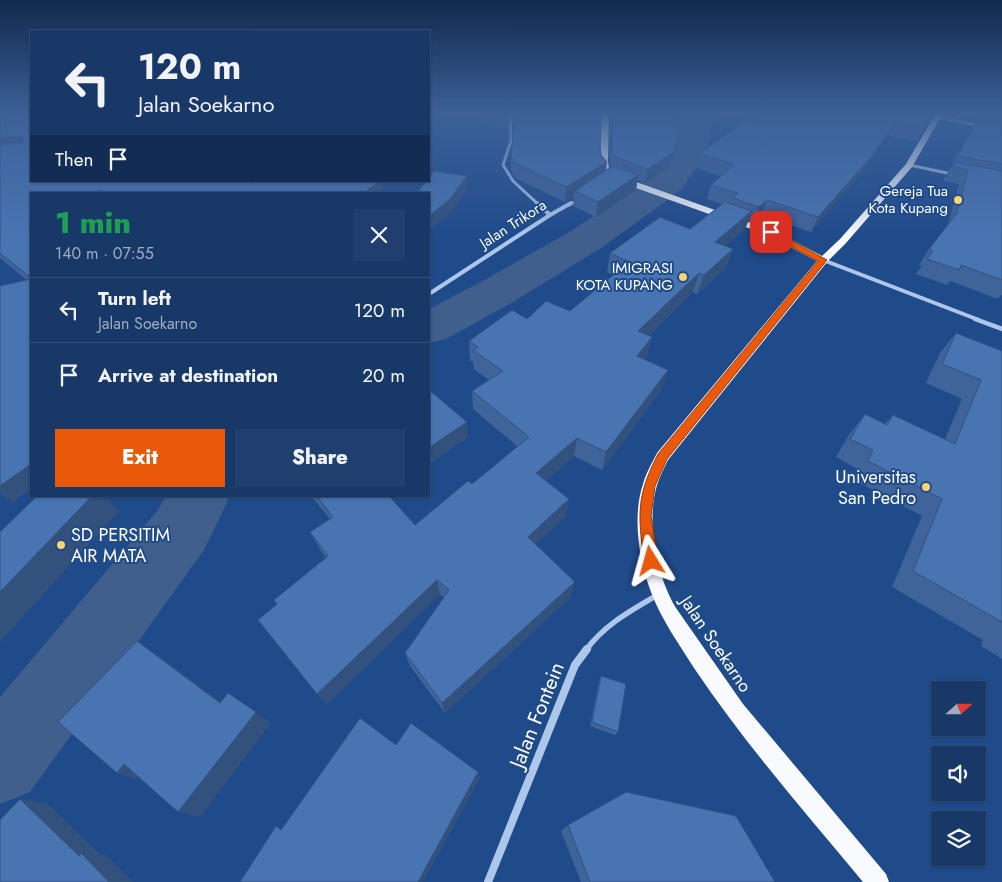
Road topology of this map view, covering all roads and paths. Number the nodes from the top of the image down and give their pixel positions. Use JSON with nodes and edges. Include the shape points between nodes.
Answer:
{"nodes":[{"id":1,"x":507,"y":154,"type":"edge"},
{"id":2,"x":604,"y":154,"type":"edge"},
{"id":3,"x":915,"y":154,"type":"edge"},
{"id":4,"x":909,"y":165,"type":"junction"},
{"id":5,"x":611,"y":176,"type":"junction"},
{"id":6,"x":961,"y":176,"type":"edge"},
{"id":7,"x":603,"y":182,"type":"edge"},
{"id":8,"x":582,"y":197,"type":"edge"},
{"id":9,"x":550,"y":215,"type":"junction"},
{"id":10,"x":823,"y":260,"type":"junction"},
{"id":11,"x":430,"y":293,"type":"edge"},
{"id":12,"x":1002,"y":329,"type":"edge"},
{"id":13,"x":659,"y":594,"type":"junction"},
{"id":14,"x":488,"y":882,"type":"edge"},
{"id":15,"x":878,"y":882,"type":"edge"}],
"edges":[{"from":1,"to":9,"type":"street","via":[[503,165],[513,181]]},
{"from":2,"to":5,"type":"highway"},
{"from":3,"to":4,"type":"highway","name":"Jalan Soekarno"},
{"from":4,"to":6,"type":"street"},
{"from":4,"to":10,"type":"highway","name":"Jalan Soekarno"},
{"from":5,"to":7,"type":"street"},
{"from":5,"to":10,"type":"highway","via":[[771,232]]},
{"from":8,"to":9,"type":"street","name":"Jalan Trikora"},
{"from":9,"to":11,"type":"street","name":"Jalan Trikora"},
{"from":10,"to":12,"type":"street"},
{"from":10,"to":13,"type":"highway","name":"Jalan Soekarno","via":[[662,457],[649,486],[645,516]]},
{"from":13,"to":14,"type":"street","name":"Jalan Fontein","via":[[616,619],[593,640],[575,665]]},
{"from":13,"to":15,"type":"highway","name":"Jalan Soekarno","via":[[709,674]]}]}
